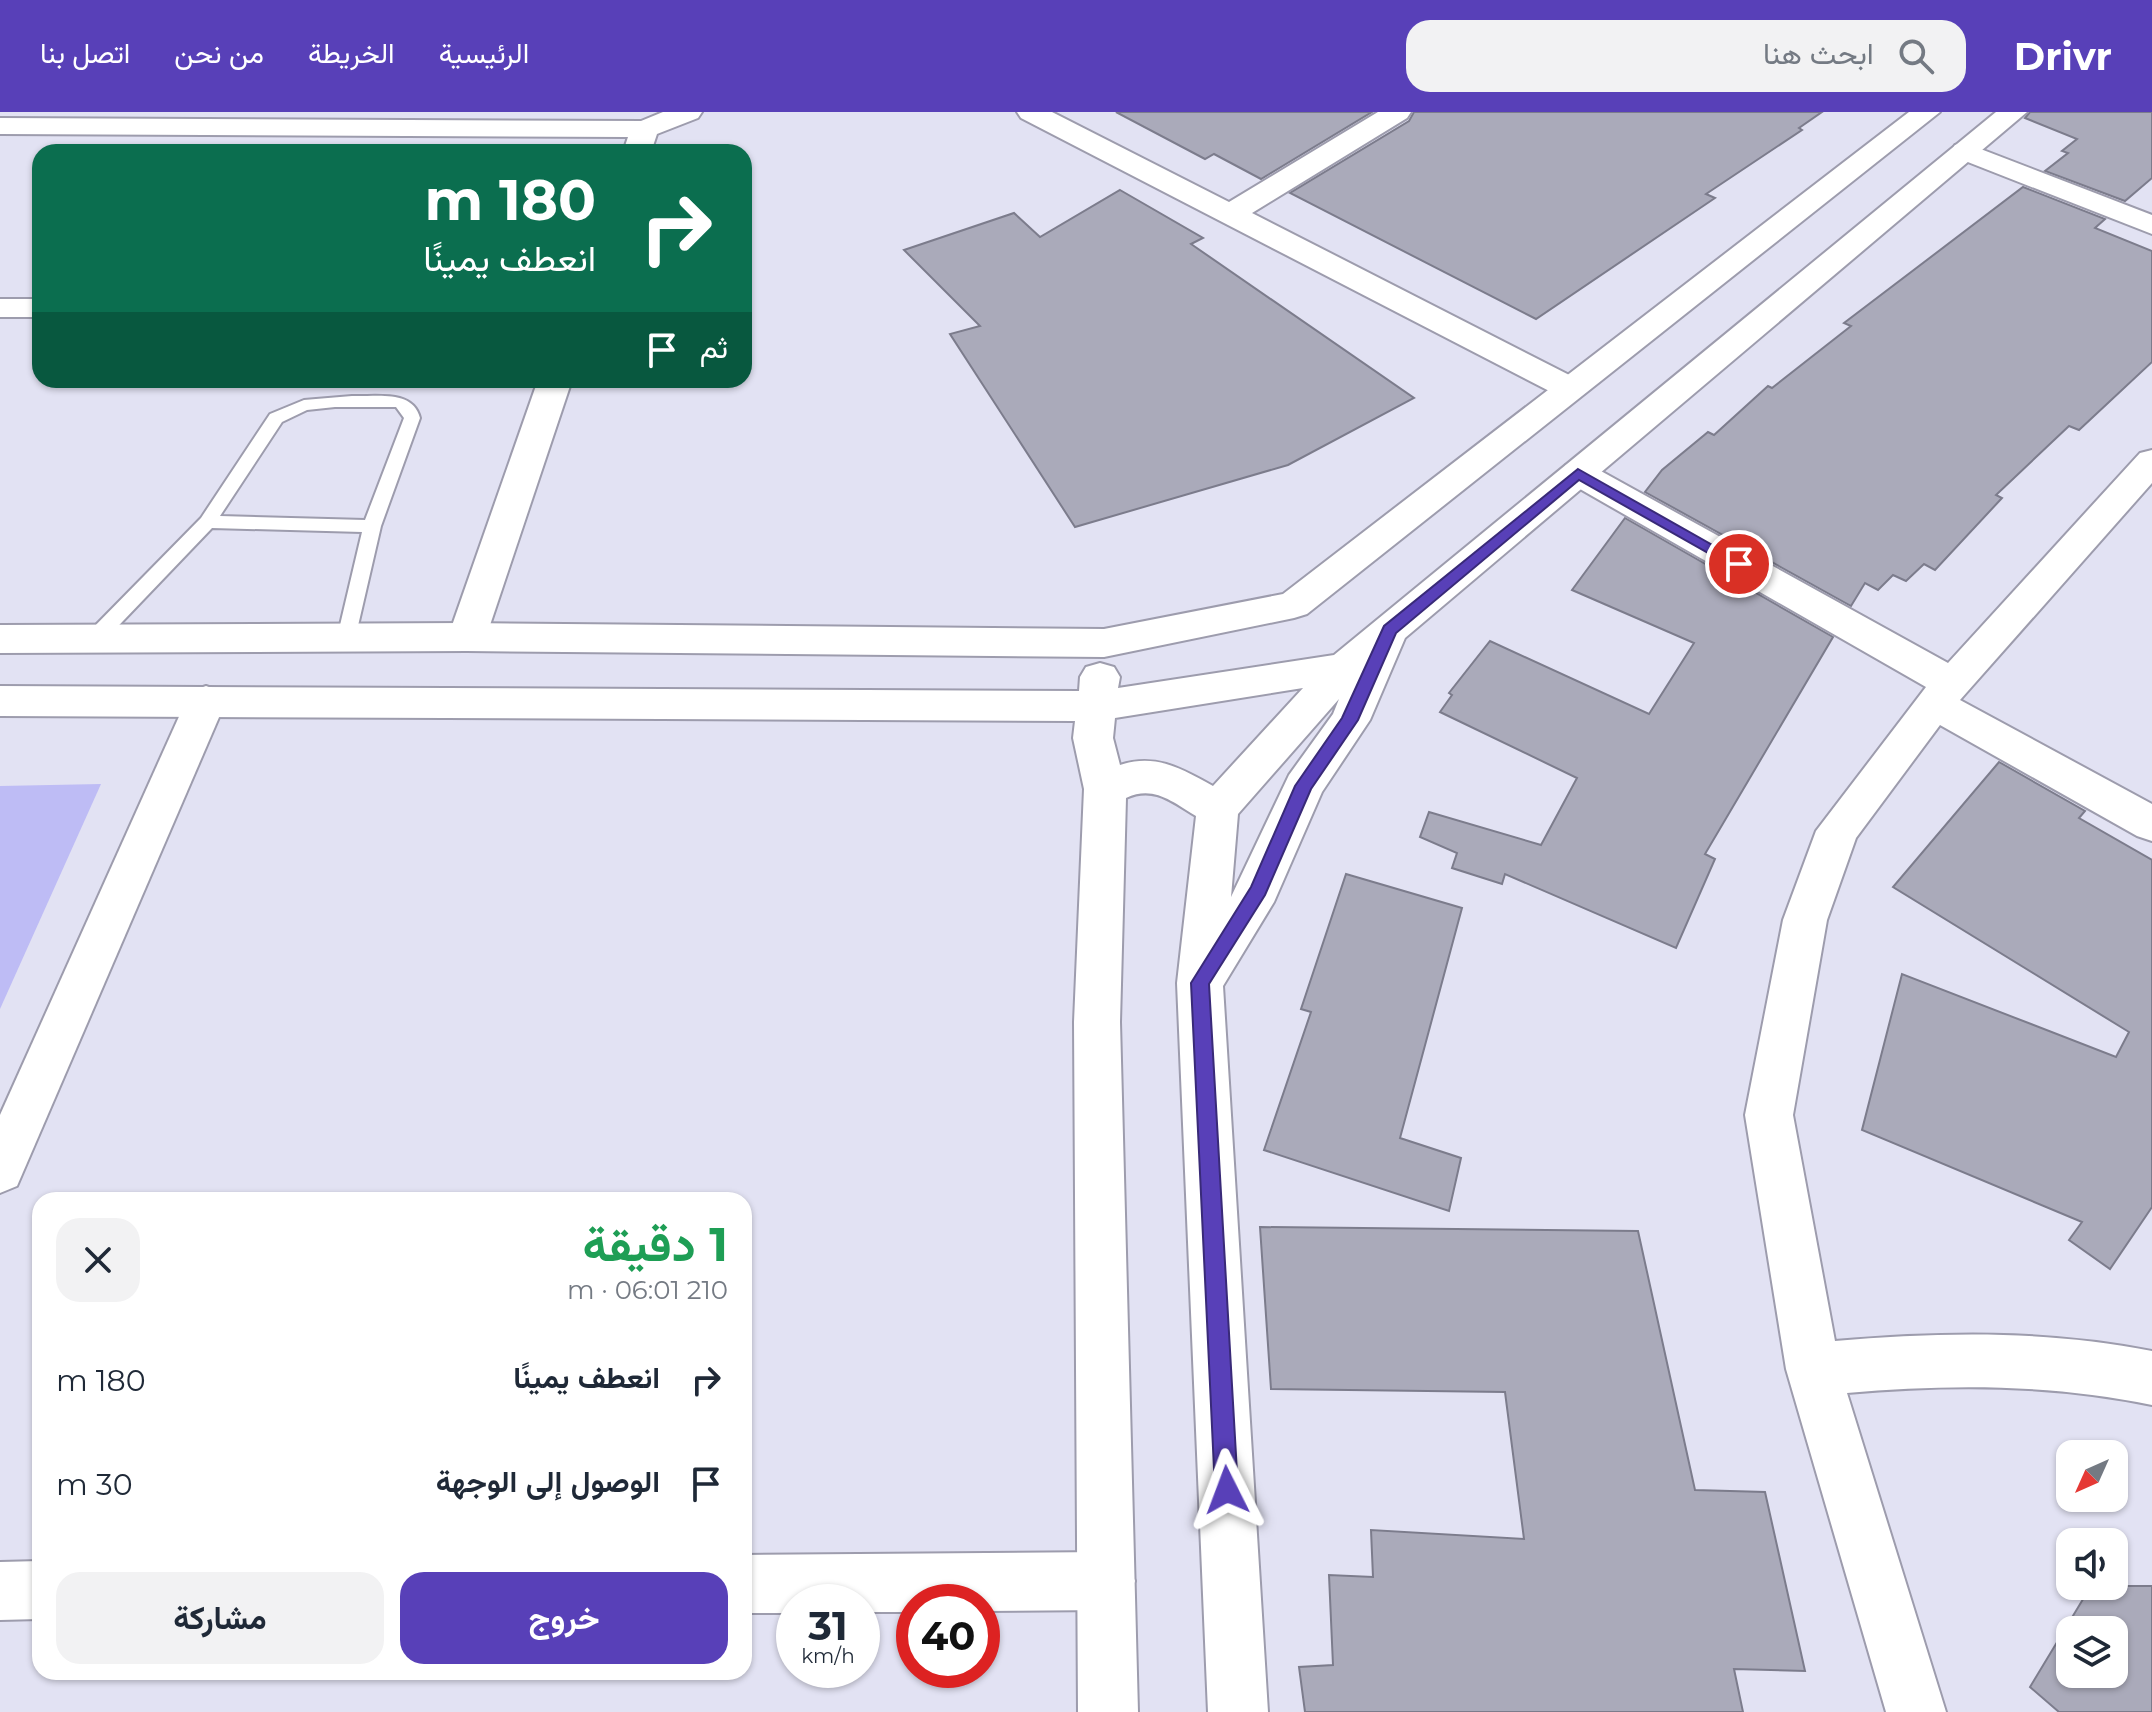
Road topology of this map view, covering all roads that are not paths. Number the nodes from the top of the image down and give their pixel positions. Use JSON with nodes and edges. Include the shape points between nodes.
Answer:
{"nodes":[{"id":1,"x":688,"y":112,"type":"edge"},
{"id":2,"x":1031,"y":112,"type":"edge"},
{"id":3,"x":1397,"y":112,"type":"edge"},
{"id":4,"x":1926,"y":112,"type":"edge"},
{"id":5,"x":2013,"y":112,"type":"edge"},
{"id":6,"x":0,"y":126,"type":"edge"},
{"id":7,"x":641,"y":141,"type":"edge"},
{"id":8,"x":1965,"y":151,"type":"junction"},
{"id":9,"x":1230,"y":214,"type":"junction"},
{"id":10,"x":2152,"y":225,"type":"edge"},
{"id":11,"x":0,"y":308,"type":"edge"},
{"id":12,"x":32,"y":308,"type":"edge"},
{"id":13,"x":552,"y":388,"type":"edge"},
{"id":14,"x":1569,"y":388,"type":"junction"},
{"id":15,"x":2152,"y":461,"type":"edge"},
{"id":16,"x":1578,"y":473,"type":"junction"},
{"id":17,"x":207,"y":522,"type":"junction"},
{"id":18,"x":372,"y":526,"type":"junction"},
{"id":19,"x":1389,"y":630,"type":"junction"},
{"id":20,"x":467,"y":637,"type":"junction"},
{"id":21,"x":347,"y":638,"type":"junction"},
{"id":22,"x":0,"y":639,"type":"edge"},
{"id":23,"x":94,"y":639,"type":"junction"},
{"id":24,"x":1104,"y":643,"type":"junction"},
{"id":25,"x":1345,"y":667,"type":"junction"},
{"id":26,"x":1944,"y":694,"type":"junction"},
{"id":27,"x":0,"y":701,"type":"edge"},
{"id":28,"x":206,"y":701,"type":"junction"},
{"id":29,"x":1097,"y":706,"type":"junction"},
{"id":30,"x":1105,"y":789,"type":"junction"},
{"id":31,"x":1218,"y":809,"type":"junction"},
{"id":32,"x":2152,"y":824,"type":"edge"},
{"id":33,"x":1200,"y":983,"type":"junction"},
{"id":34,"x":0,"y":1170,"type":"edge"},
{"id":35,"x":1813,"y":1369,"type":"junction"},
{"id":36,"x":2152,"y":1378,"type":"edge"},
{"id":37,"x":1106,"y":1581,"type":"junction"},
{"id":38,"x":752,"y":1584,"type":"edge"},
{"id":39,"x":32,"y":1590,"type":"edge"},
{"id":40,"x":0,"y":1591,"type":"edge"},
{"id":41,"x":1108,"y":1712,"type":"edge"},
{"id":42,"x":1238,"y":1712,"type":"edge"},
{"id":43,"x":1916,"y":1712,"type":"edge"}],
"edges":[{"from":1,"to":7,"type":"street"},
{"from":2,"to":9,"type":"street"},
{"from":3,"to":9,"type":"street"},
{"from":4,"to":14,"type":"street"},
{"from":5,"to":8,"type":"street"},
{"from":6,"to":7,"type":"street"},
{"from":8,"to":10,"type":"street"},
{"from":8,"to":16,"type":"street"},
{"from":9,"to":14,"type":"street"},
{"from":11,"to":12,"type":"street"},
{"from":13,"to":20,"type":"street"},
{"from":14,"to":24,"type":"street","via":[[1294,605]]},
{"from":15,"to":26,"type":"street"},
{"from":16,"to":19,"type":"street"},
{"from":16,"to":26,"type":"street"},
{"from":17,"to":18,"type":"lane"},
{"from":17,"to":18,"type":"lane","via":[[276,418],[288,410],[304,403],[400,402],[412,418]]},
{"from":17,"to":23,"type":"lane"},
{"from":18,"to":21,"type":"lane"},
{"from":19,"to":25,"type":"street"},
{"from":19,"to":33,"type":"street","via":[[1350,720],[1304,786],[1259,890]]},
{"from":20,"to":21,"type":"street"},
{"from":20,"to":24,"type":"street"},
{"from":21,"to":23,"type":"street"},
{"from":22,"to":23,"type":"street"},
{"from":24,"to":29,"type":"street"},
{"from":25,"to":29,"type":"street"},
{"from":25,"to":31,"type":"street"},
{"from":26,"to":32,"type":"street"},
{"from":26,"to":35,"type":"street","via":[[1837,831],[1805,920],[1769,1115]]},
{"from":27,"to":28,"type":"street"},
{"from":28,"to":29,"type":"street"},
{"from":28,"to":34,"type":"street"},
{"from":29,"to":30,"type":"street","via":[[1093,738]]},
{"from":30,"to":31,"type":"street","via":[[1135,776],[1163,777]]},
{"from":30,"to":37,"type":"street","via":[[1097,1022]]},
{"from":31,"to":33,"type":"street"},
{"from":33,"to":42,"type":"street"},
{"from":35,"to":36,"type":"street","via":[[1910,1360],[2100,1366]]},
{"from":35,"to":43,"type":"street"},
{"from":37,"to":38,"type":"street"},
{"from":37,"to":41,"type":"street"},
{"from":39,"to":40,"type":"street"}]}
